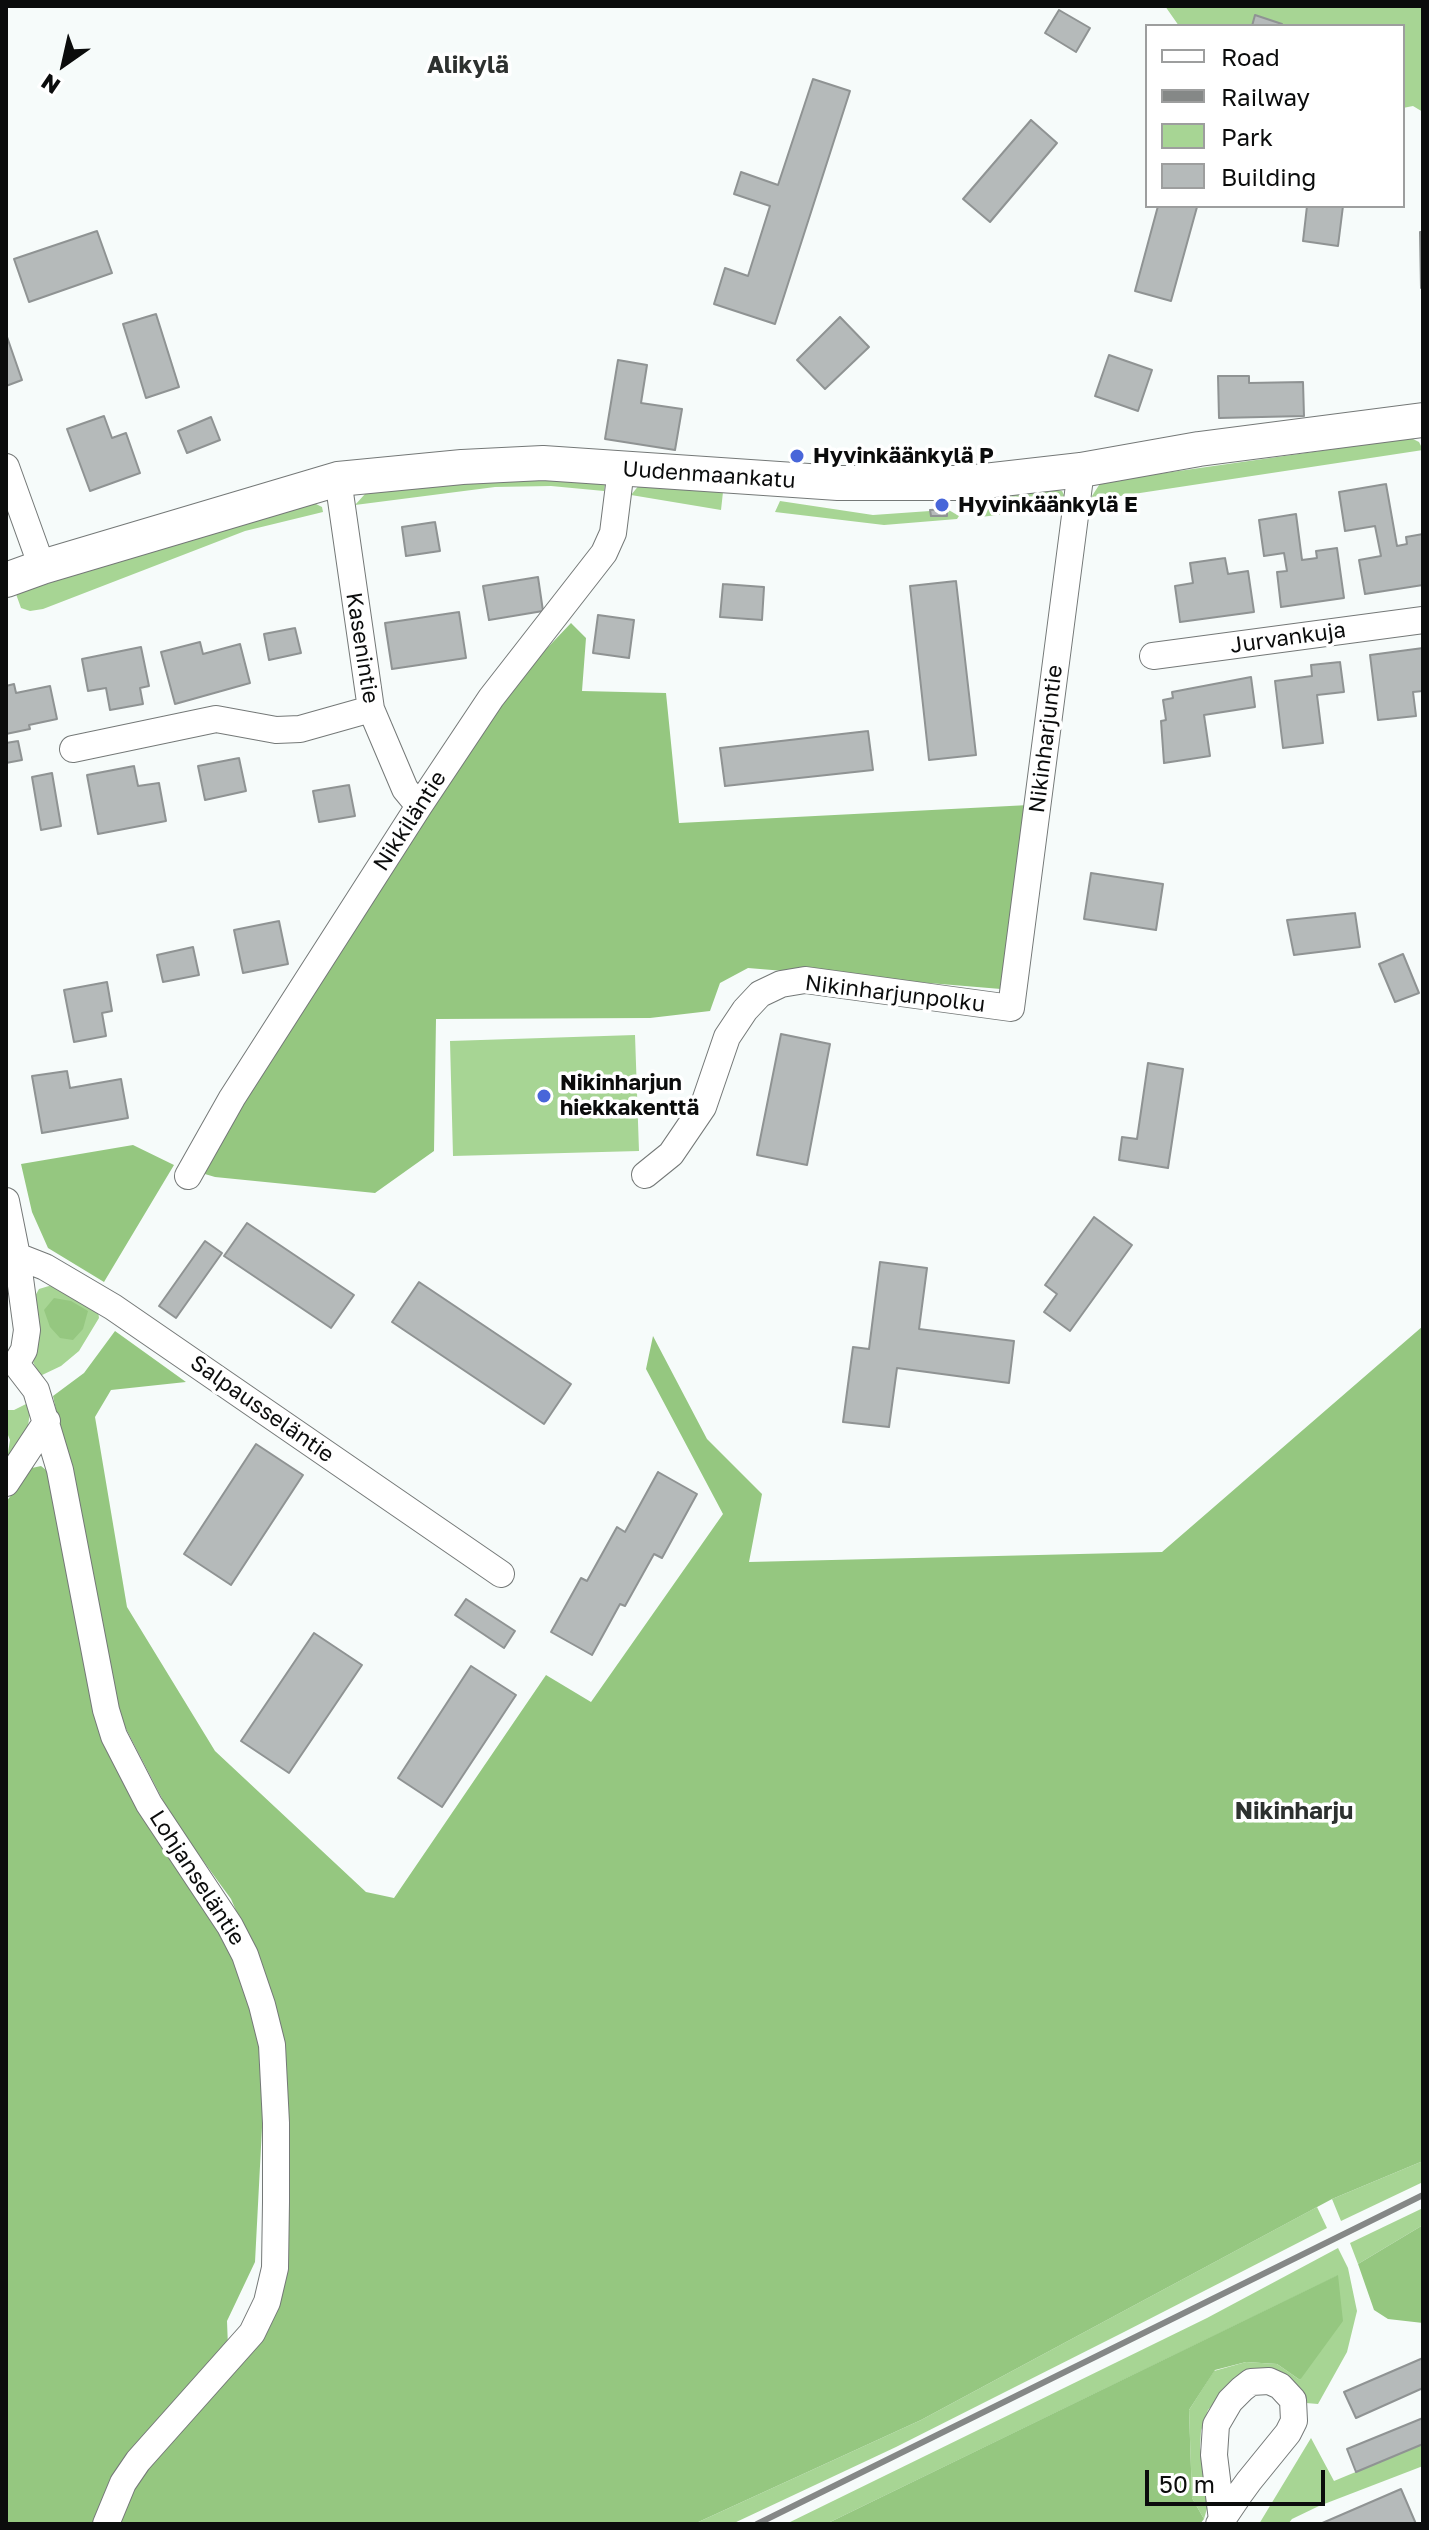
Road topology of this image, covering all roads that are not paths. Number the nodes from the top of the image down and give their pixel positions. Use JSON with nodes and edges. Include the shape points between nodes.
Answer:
{"nodes":[{"id":1,"x":1423,"y":420,"type":"edge"},
{"id":2,"x":6,"y":467,"type":"edge"},
{"id":3,"x":621,"y":469,"type":"junction"},
{"id":4,"x":1081,"y":470,"type":"junction"},
{"id":5,"x":338,"y":479,"type":"junction"},
{"id":6,"x":42,"y":567,"type":"junction"},
{"id":7,"x":6,"y":580,"type":"edge"},
{"id":8,"x":1423,"y":620,"type":"edge"},
{"id":9,"x":1153,"y":656,"type":"dead end"},
{"id":10,"x":371,"y":709,"type":"junction"},
{"id":11,"x":73,"y":749,"type":"dead end"},
{"id":12,"x":419,"y":806,"type":"junction"},
{"id":13,"x":1011,"y":1008,"type":"joint"},
{"id":14,"x":645,"y":1175,"type":"dead end"},
{"id":15,"x":188,"y":1176,"type":"dead end"},
{"id":16,"x":6,"y":1201,"type":"edge"},
{"id":17,"x":17,"y":1256,"type":"junction"},
{"id":18,"x":11,"y":1367,"type":"edge"},
{"id":19,"x":47,"y":1421,"type":"junction"},
{"id":20,"x":6,"y":1483,"type":"edge"},
{"id":21,"x":501,"y":1574,"type":"dead end"},
{"id":22,"x":1221,"y":2522,"type":"edge"},
{"id":23,"x":106,"y":2524,"type":"edge"}],
"edges":[{"from":1,"to":4,"type":"main road","name":"Uudenmaankatu"},
{"from":2,"to":6,"type":"street"},
{"from":3,"to":4,"type":"main road","name":"Uudenmaankatu","via":[[838,483],[967,483]]},
{"from":3,"to":5,"type":"main road","name":"Uudenmaankatu","via":[[529,464]]},
{"from":3,"to":12,"type":"street","name":"Nikkiläntie","via":[[613,533],[604,553],[491,698]]},
{"from":4,"to":13,"type":"street","name":"Nikinharjuntie"},
{"from":5,"to":6,"type":"main road","name":"Uudenmaankatu"},
{"from":5,"to":10,"type":"street","name":"Kasenintie"},
{"from":6,"to":7,"type":"main road","name":"Uudenmaankatu"},
{"from":8,"to":9,"type":"street","name":"Jurvankuja"},
{"from":10,"to":11,"type":"street","via":[[300,729],[216,719]]},
{"from":10,"to":12,"type":"street","name":"Kasenintie","via":[[405,789]]},
{"from":12,"to":15,"type":"street","name":"Nikkiläntie"},
{"from":13,"to":14,"type":"street","name":"Nikinharjunpolku","via":[[805,980],[781,984],[760,994],[745,1010],[727,1037],[703,1107],[671,1154]]},
{"from":16,"to":17,"type":"street","name":"Lohjanseläntie"},
{"from":17,"to":18,"type":"street","name":"Lohjanseläntie","via":[[27,1330],[24,1350]]},
{"from":17,"to":21,"type":"street","name":"Salpausseläntie","via":[[113,1307]]},
{"from":18,"to":19,"type":"street","name":"Lohjanseläntie","via":[[36,1390]]},
{"from":19,"to":20,"type":"street"},
{"from":19,"to":23,"type":"street","name":"Lohjanseläntie","via":[[114,1736],[149,1804],[245,1955],[272,2045],[275,2268],[267,2302],[252,2333],[138,2461]]},
{"from":22,"to":22,"type":"street","via":[[1294,2421],[1293,2400],[1269,2381],[1251,2382],[1242,2389],[1216,2425]]}]}
